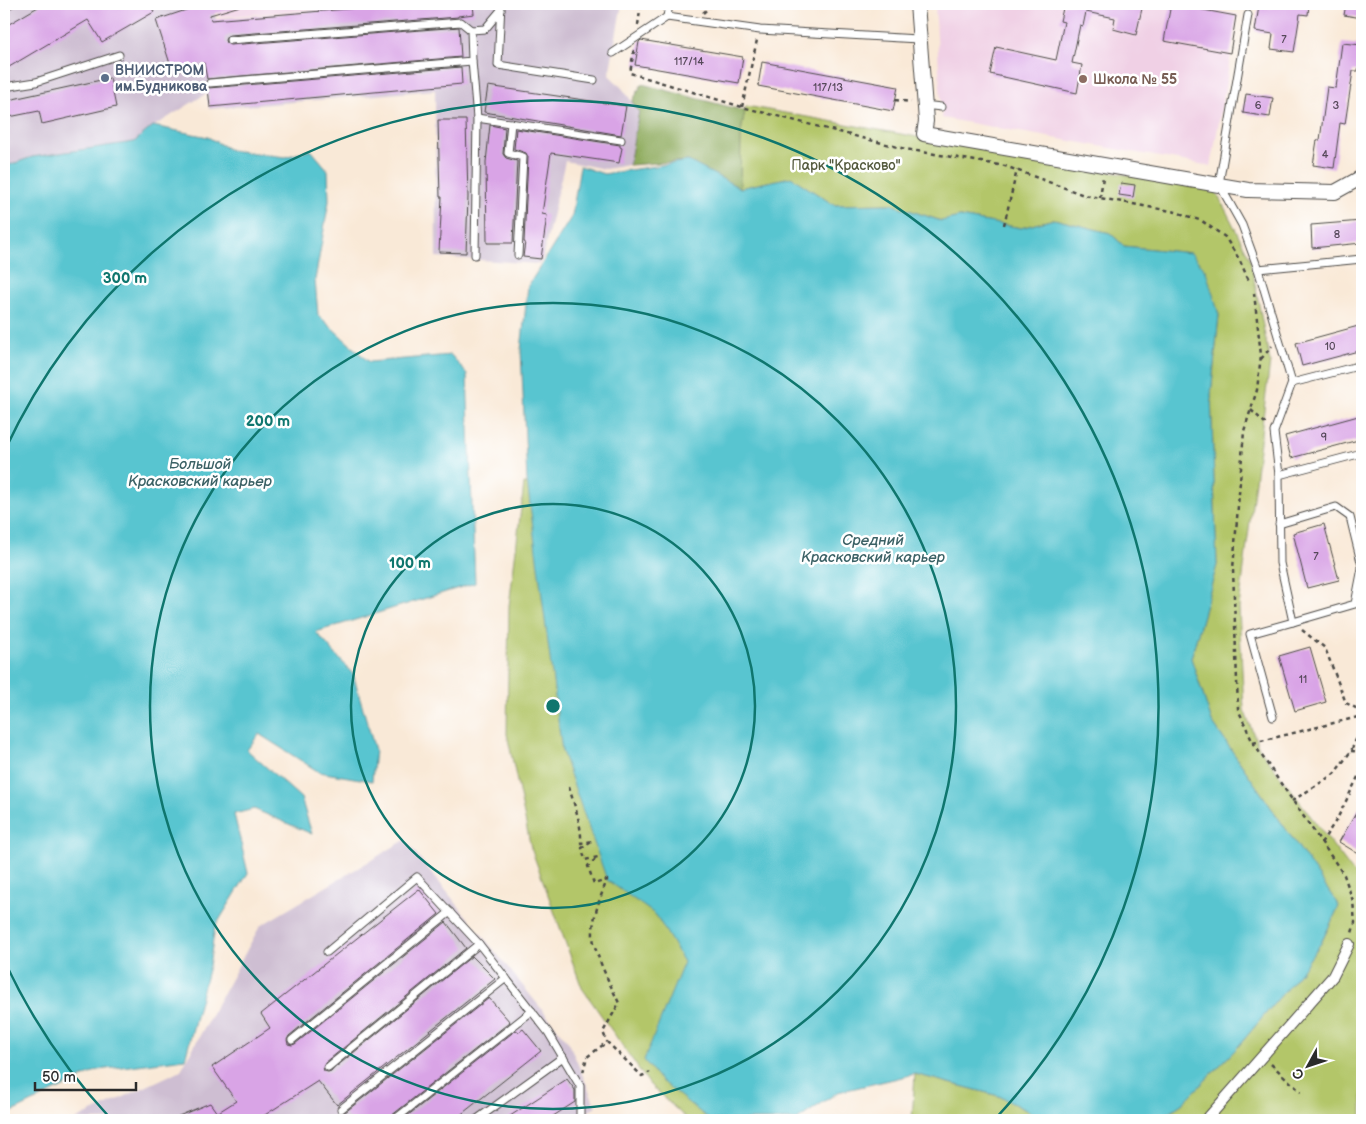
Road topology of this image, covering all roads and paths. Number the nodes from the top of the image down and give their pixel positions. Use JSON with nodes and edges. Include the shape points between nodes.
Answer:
{"nodes":[{"id":1,"x":10,"y":4,"type":"edge"},
{"id":2,"x":641,"y":4,"type":"edge"},
{"id":3,"x":669,"y":4,"type":"edge"},
{"id":4,"x":917,"y":4,"type":"edge"},
{"id":5,"x":4,"y":7,"type":"edge"},
{"id":6,"x":501,"y":7,"type":"edge"},
{"id":7,"x":1248,"y":16,"type":"dead end"},
{"id":8,"x":667,"y":17,"type":"junction"},
{"id":9,"x":471,"y":30,"type":"junction"},
{"id":10,"x":760,"y":30,"type":"junction"},
{"id":11,"x":636,"y":38,"type":"junction"},
{"id":12,"x":918,"y":39,"type":"junction"},
{"id":13,"x":230,"y":40,"type":"dead end"},
{"id":14,"x":613,"y":53,"type":"dead end"},
{"id":15,"x":119,"y":55,"type":"dead end"},
{"id":16,"x":472,"y":61,"type":"junction"},
{"id":17,"x":594,"y":80,"type":"dead end"},
{"id":18,"x":210,"y":83,"type":"dead end"},
{"id":19,"x":4,"y":88,"type":"edge"},
{"id":20,"x":895,"y":100,"type":"dead end"},
{"id":21,"x":921,"y":104,"type":"junction"},
{"id":22,"x":941,"y":106,"type":"dead end"},
{"id":23,"x":742,"y":107,"type":"junction"},
{"id":24,"x":476,"y":118,"type":"junction"},
{"id":25,"x":511,"y":124,"type":"junction"},
{"id":26,"x":620,"y":140,"type":"dead end"},
{"id":27,"x":1106,"y":165,"type":"junction"},
{"id":28,"x":1017,"y":170,"type":"junction"},
{"id":29,"x":1362,"y":176,"type":"edge"},
{"id":30,"x":1219,"y":184,"type":"junction"},
{"id":31,"x":1100,"y":198,"type":"junction"},
{"id":32,"x":1004,"y":225,"type":"dead end"},
{"id":33,"x":475,"y":255,"type":"dead end"},
{"id":34,"x":518,"y":255,"type":"dead end"},
{"id":35,"x":1362,"y":259,"type":"edge"},
{"id":36,"x":1258,"y":269,"type":"junction"},
{"id":37,"x":1279,"y":338,"type":"junction"},
{"id":38,"x":1260,"y":360,"type":"junction"},
{"id":39,"x":1362,"y":365,"type":"edge"},
{"id":40,"x":1292,"y":383,"type":"junction"},
{"id":41,"x":1251,"y":410,"type":"junction"},
{"id":42,"x":1274,"y":432,"type":"junction"},
{"id":43,"x":1362,"y":453,"type":"edge"},
{"id":44,"x":1279,"y":475,"type":"junction"},
{"id":45,"x":1279,"y":524,"type":"junction"},
{"id":46,"x":1362,"y":567,"type":"edge"},
{"id":47,"x":1293,"y":622,"type":"junction"},
{"id":48,"x":1362,"y":711,"type":"edge"},
{"id":49,"x":1362,"y":716,"type":"edge"},
{"id":50,"x":1273,"y":717,"type":"dead end"},
{"id":51,"x":1362,"y":726,"type":"edge"},
{"id":52,"x":1253,"y":743,"type":"junction"},
{"id":53,"x":1351,"y":751,"type":"junction"},
{"id":54,"x":1362,"y":752,"type":"edge"},
{"id":55,"x":1362,"y":769,"type":"edge"},
{"id":56,"x":569,"y":787,"type":"dead end"},
{"id":57,"x":1292,"y":801,"type":"junction"},
{"id":58,"x":1321,"y":843,"type":"junction"},
{"id":59,"x":450,"y":912,"type":"junction"},
{"id":60,"x":480,"y":944,"type":"junction"},
{"id":61,"x":1349,"y":944,"type":"joint"},
{"id":62,"x":327,"y":952,"type":"dead end"},
{"id":63,"x":506,"y":978,"type":"junction"},
{"id":64,"x":532,"y":1011,"type":"junction"},
{"id":65,"x":292,"y":1040,"type":"dead end"},
{"id":66,"x":607,"y":1042,"type":"junction"},
{"id":67,"x":1262,"y":1056,"type":"junction"},
{"id":68,"x":563,"y":1057,"type":"junction"},
{"id":69,"x":328,"y":1067,"type":"dead end"},
{"id":70,"x":650,"y":1072,"type":"dead end"},
{"id":71,"x":580,"y":1086,"type":"junction"},
{"id":72,"x":1301,"y":1092,"type":"dead end"},
{"id":73,"x":341,"y":1109,"type":"dead end"},
{"id":74,"x":394,"y":1120,"type":"edge"},
{"id":75,"x":476,"y":1120,"type":"edge"},
{"id":76,"x":580,"y":1120,"type":"edge"},
{"id":77,"x":1206,"y":1120,"type":"edge"}],
"edges":[{"from":1,"to":5,"type":"lane"},
{"from":2,"to":11,"type":"path"},
{"from":3,"to":8,"type":"lane"},
{"from":4,"to":12,"type":"street"},
{"from":6,"to":9,"type":"lane","via":[[485,29]]},
{"from":6,"to":17,"type":"lane","via":[[498,65]]},
{"from":7,"to":30,"type":"lane"},
{"from":8,"to":10,"type":"lane"},
{"from":8,"to":11,"type":"lane"},
{"from":9,"to":13,"type":"lane","via":[[461,22]]},
{"from":9,"to":16,"type":"lane"},
{"from":10,"to":12,"type":"lane"},
{"from":10,"to":23,"type":"path"},
{"from":11,"to":14,"type":"lane"},
{"from":11,"to":23,"type":"path","via":[[630,73]]},
{"from":12,"to":21,"type":"street"},
{"from":15,"to":19,"type":"lane","via":[[36,82]]},
{"from":16,"to":18,"type":"lane"},
{"from":16,"to":24,"type":"lane"},
{"from":20,"to":21,"type":"path"},
{"from":21,"to":22,"type":"lane"},
{"from":21,"to":27,"type":"street","via":[[926,121],[924,134]]},
{"from":23,"to":28,"type":"path","via":[[905,149]]},
{"from":24,"to":25,"type":"lane"},
{"from":24,"to":33,"type":"lane"},
{"from":25,"to":26,"type":"lane"},
{"from":25,"to":34,"type":"lane","via":[[508,153],[523,157]]},
{"from":27,"to":30,"type":"street"},
{"from":27,"to":31,"type":"path"},
{"from":28,"to":31,"type":"path"},
{"from":28,"to":32,"type":"path"},
{"from":29,"to":30,"type":"street","via":[[1335,192],[1248,190]]},
{"from":30,"to":36,"type":"lane","via":[[1242,225]]},
{"from":31,"to":38,"type":"path","via":[[1176,212],[1202,221],[1225,236],[1253,288]]},
{"from":35,"to":36,"type":"lane"},
{"from":36,"to":37,"type":"lane"},
{"from":37,"to":38,"type":"path"},
{"from":37,"to":40,"type":"lane"},
{"from":38,"to":41,"type":"path"},
{"from":39,"to":40,"type":"lane"},
{"from":40,"to":42,"type":"lane"},
{"from":41,"to":42,"type":"path"},
{"from":41,"to":52,"type":"path","via":[[1244,431],[1233,568],[1238,709]]},
{"from":42,"to":44,"type":"lane"},
{"from":43,"to":44,"type":"lane"},
{"from":44,"to":45,"type":"lane"},
{"from":45,"to":46,"type":"lane","via":[[1336,507],[1350,517]]},
{"from":45,"to":47,"type":"lane","via":[[1280,563]]},
{"from":46,"to":47,"type":"lane","via":[[1355,604]]},
{"from":47,"to":48,"type":"path","via":[[1324,648],[1346,703]]},
{"from":47,"to":50,"type":"lane","via":[[1250,634]]},
{"from":49,"to":52,"type":"path"},
{"from":51,"to":53,"type":"path"},
{"from":52,"to":57,"type":"path"},
{"from":53,"to":54,"type":"path"},
{"from":53,"to":57,"type":"path","via":[[1334,774]]},
{"from":55,"to":58,"type":"path"},
{"from":56,"to":66,"type":"path","via":[[578,816],[580,843],[593,841],[582,848],[585,860],[598,857],[588,866],[594,884],[606,880],[596,908],[593,937],[619,1003],[603,1032]]},
{"from":57,"to":58,"type":"path"},
{"from":58,"to":61,"type":"path","via":[[1344,875],[1353,901],[1355,923]]},
{"from":59,"to":60,"type":"lane"},
{"from":59,"to":62,"type":"lane","via":[[417,877]]},
{"from":59,"to":65,"type":"lane"},
{"from":60,"to":63,"type":"lane"},
{"from":60,"to":69,"type":"lane"},
{"from":61,"to":67,"type":"street","via":[[1333,976]]},
{"from":63,"to":64,"type":"lane"},
{"from":63,"to":73,"type":"lane"},
{"from":64,"to":68,"type":"lane"},
{"from":64,"to":74,"type":"lane"},
{"from":66,"to":70,"type":"path","via":[[642,1076]]},
{"from":66,"to":71,"type":"path","via":[[587,1057]]},
{"from":67,"to":72,"type":"path"},
{"from":67,"to":77,"type":"street"},
{"from":68,"to":71,"type":"lane"},
{"from":68,"to":75,"type":"lane"},
{"from":71,"to":76,"type":"lane"}]}
